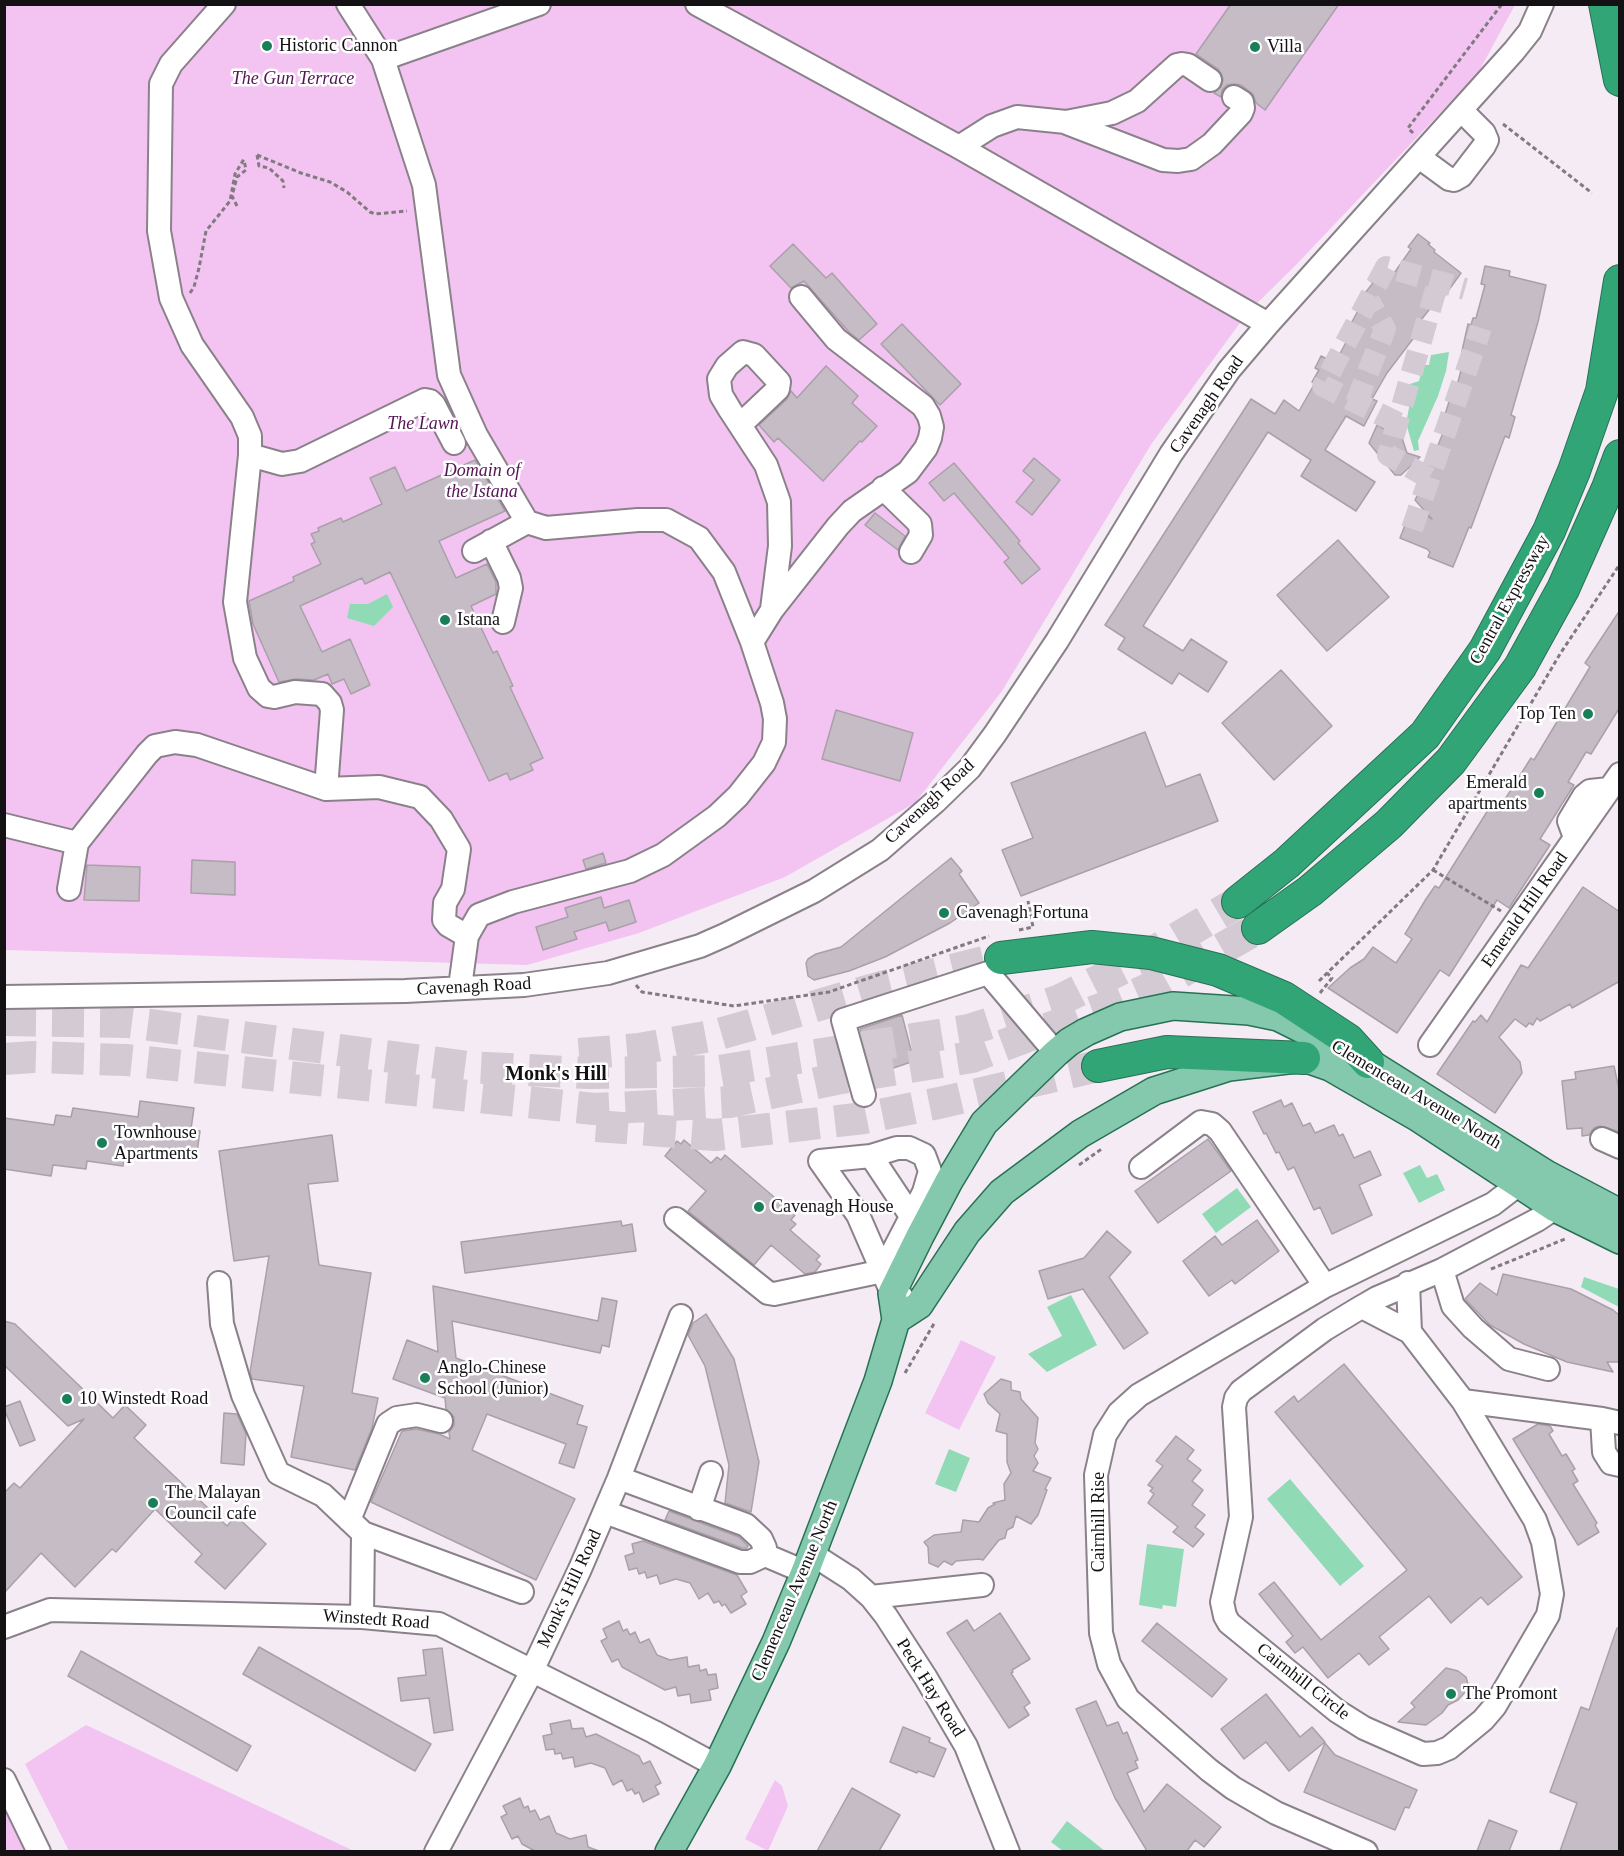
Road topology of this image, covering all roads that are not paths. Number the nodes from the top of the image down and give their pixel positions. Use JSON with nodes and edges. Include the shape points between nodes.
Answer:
{"nodes":[{"id":1,"x":224,"y":4,"type":"edge"},
{"id":2,"x":348,"y":4,"type":"edge"},
{"id":3,"x":539,"y":4,"type":"edge"},
{"id":4,"x":698,"y":4,"type":"edge"},
{"id":5,"x":1542,"y":4,"type":"edge"},
{"id":6,"x":1605,"y":4,"type":"edge"},
{"id":7,"x":383,"y":59,"type":"junction"},
{"id":8,"x":1210,"y":80,"type":"dead end"},
{"id":9,"x":1620,"y":80,"type":"edge"},
{"id":10,"x":1234,"y":97,"type":"dead end"},
{"id":11,"x":1461,"y":110,"type":"junction"},
{"id":12,"x":1066,"y":122,"type":"junction"},
{"id":13,"x":959,"y":147,"type":"junction"},
{"id":14,"x":1423,"y":152,"type":"junction"},
{"id":15,"x":1620,"y":281,"type":"edge"},
{"id":16,"x":801,"y":297,"type":"dead end"},
{"id":17,"x":1268,"y":324,"type":"junction"},
{"id":18,"x":740,"y":425,"type":"dead end"},
{"id":19,"x":454,"y":443,"type":"dead end"},
{"id":20,"x":250,"y":454,"type":"junction"},
{"id":21,"x":1620,"y":456,"type":"edge"},
{"id":22,"x":883,"y":488,"type":"junction"},
{"id":23,"x":527,"y":522,"type":"junction"},
{"id":24,"x":911,"y":552,"type":"dead end"},
{"id":25,"x":772,"y":610,"type":"junction"},
{"id":26,"x":503,"y":621,"type":"dead end"},
{"id":27,"x":752,"y":642,"type":"junction"},
{"id":28,"x":1614,"y":782,"type":"edge"},
{"id":29,"x":326,"y":789,"type":"junction"},
{"id":30,"x":4,"y":825,"type":"edge"},
{"id":31,"x":77,"y":843,"type":"junction"},
{"id":32,"x":69,"y":889,"type":"dead end"},
{"id":33,"x":1238,"y":902,"type":"tunnel mouth"},
{"id":34,"x":1258,"y":928,"type":"tunnel mouth"},
{"id":35,"x":467,"y":936,"type":"junction"},
{"id":36,"x":1002,"y":942,"type":"tunnel mouth"},
{"id":37,"x":460,"y":987,"type":"junction"},
{"id":38,"x":4,"y":997,"type":"edge"},
{"id":39,"x":1430,"y":1045,"type":"dead end"},
{"id":40,"x":1056,"y":1053,"type":"junction"},
{"id":41,"x":1304,"y":1058,"type":"junction"},
{"id":42,"x":1368,"y":1062,"type":"junction"},
{"id":43,"x":1098,"y":1066,"type":"tunnel mouth"},
{"id":44,"x":864,"y":1095,"type":"dead end"},
{"id":45,"x":871,"y":1156,"type":"junction"},
{"id":46,"x":1141,"y":1167,"type":"dead end"},
{"id":47,"x":1519,"y":1184,"type":"junction"},
{"id":48,"x":1563,"y":1198,"type":"junction"},
{"id":49,"x":1620,"y":1213,"type":"edge"},
{"id":50,"x":911,"y":1216,"type":"junction"},
{"id":51,"x":676,"y":1219,"type":"dead end"},
{"id":52,"x":1620,"y":1240,"type":"edge"},
{"id":53,"x":1442,"y":1270,"type":"junction"},
{"id":54,"x":888,"y":1282,"type":"junction"},
{"id":55,"x":219,"y":1283,"type":"dead end"},
{"id":56,"x":1408,"y":1283,"type":"junction"},
{"id":57,"x":1325,"y":1286,"type":"junction"},
{"id":58,"x":1362,"y":1307,"type":"junction"},
{"id":59,"x":930,"y":1309,"type":"junction"},
{"id":60,"x":681,"y":1316,"type":"dead end"},
{"id":61,"x":896,"y":1320,"type":"junction"},
{"id":62,"x":1410,"y":1332,"type":"junction"},
{"id":63,"x":1548,"y":1369,"type":"dead end"},
{"id":64,"x":1463,"y":1401,"type":"junction"},
{"id":65,"x":441,"y":1421,"type":"dead end"},
{"id":66,"x":1611,"y":1421,"type":"edge"},
{"id":67,"x":1620,"y":1465,"type":"edge"},
{"id":68,"x":711,"y":1473,"type":"dead end"},
{"id":69,"x":619,"y":1478,"type":"junction"},
{"id":70,"x":651,"y":1491,"type":"junction"},
{"id":71,"x":699,"y":1509,"type":"junction"},
{"id":72,"x":605,"y":1512,"type":"junction"},
{"id":73,"x":639,"y":1524,"type":"junction"},
{"id":74,"x":356,"y":1526,"type":"junction"},
{"id":75,"x":765,"y":1555,"type":"junction"},
{"id":76,"x":809,"y":1563,"type":"junction"},
{"id":77,"x":982,"y":1585,"type":"dead end"},
{"id":78,"x":522,"y":1592,"type":"dead end"},
{"id":79,"x":871,"y":1597,"type":"junction"},
{"id":80,"x":362,"y":1617,"type":"junction"},
{"id":81,"x":4,"y":1627,"type":"edge"},
{"id":82,"x":532,"y":1671,"type":"junction"},
{"id":83,"x":717,"y":1766,"type":"junction"},
{"id":84,"x":4,"y":1780,"type":"edge"},
{"id":85,"x":39,"y":1851,"type":"edge"},
{"id":86,"x":436,"y":1851,"type":"edge"},
{"id":87,"x":669,"y":1851,"type":"edge"},
{"id":88,"x":1008,"y":1851,"type":"edge"},
{"id":89,"x":1366,"y":1851,"type":"edge"}],
"edges":[{"from":1,"to":20,"type":"street","via":[[171,64],[160,84],[159,231],[173,303],[192,345],[242,417],[250,436]]},
{"from":2,"to":7,"type":"street"},
{"from":3,"to":7,"type":"street"},
{"from":4,"to":13,"type":"street"},
{"from":5,"to":11,"type":"street","name":"Cavenagh Road","via":[[1530,31]]},
{"from":6,"to":9,"type":"highway"},
{"from":7,"to":23,"type":"street","via":[[424,185],[449,375],[476,435]]},
{"from":8,"to":12,"type":"street","via":[[1188,65],[1177,65],[1137,101],[1112,113]]},
{"from":10,"to":12,"type":"street","via":[[1242,102],[1241,113],[1212,144],[1191,159],[1163,160]]},
{"from":11,"to":14,"type":"street","name":"Cavenagh Road"},
{"from":11,"to":14,"type":"street","via":[[1487,140],[1461,176],[1449,179]]},
{"from":12,"to":13,"type":"street","via":[[1017,117],[992,126]]},
{"from":13,"to":17,"type":"street"},
{"from":14,"to":17,"type":"street","name":"Cavenagh Road"},
{"from":15,"to":33,"type":"highway","name":"Central Expressway","via":[[1602,391],[1574,471],[1549,531],[1485,650],[1425,735],[1287,863]]},
{"from":16,"to":22,"type":"street","via":[[836,339],[923,406],[929,416],[932,427],[926,448],[908,472]]},
{"from":17,"to":37,"type":"street","name":"Cavenagh Road","via":[[1229,370],[1171,454],[1057,641],[989,743],[951,787],[880,850],[814,891],[700,946],[608,973],[524,985]]},
{"from":18,"to":25,"type":"street","via":[[766,465],[779,502],[780,546]]},
{"from":19,"to":20,"type":"street","via":[[434,405],[425,400],[300,461],[282,464]]},
{"from":20,"to":29,"type":"street","via":[[235,602],[245,658],[259,688],[268,696],[322,694],[330,703]]},
{"from":21,"to":34,"type":"highway","name":"Central Expressway","via":[[1563,589],[1520,667],[1451,761],[1389,824],[1310,891]]},
{"from":22,"to":24,"type":"street","via":[[920,524],[921,535]]},
{"from":22,"to":25,"type":"street","via":[[838,526]]},
{"from":23,"to":26,"type":"street","via":[[482,546],[509,578],[511,588]]},
{"from":23,"to":27,"type":"street","via":[[546,528],[666,520],[699,538],[724,572]]},
{"from":25,"to":27,"type":"street"},
{"from":27,"to":35,"type":"street","via":[[772,703],[774,742],[764,763],[738,796],[663,855],[630,871],[479,915]]},
{"from":28,"to":39,"type":"street","name":"Emerald Hill Road"},
{"from":29,"to":31,"type":"street","via":[[197,745],[175,742],[155,746]]},
{"from":29,"to":35,"type":"street","via":[[379,787],[420,797],[434,811],[459,849],[444,920]]},
{"from":30,"to":31,"type":"street"},
{"from":31,"to":32,"type":"street"},
{"from":35,"to":37,"type":"street"},
{"from":36,"to":42,"type":"highway","via":[[1151,953],[1218,970],[1284,998],[1348,1040]]},
{"from":37,"to":38,"type":"street","name":"Cavenagh Road"},
{"from":40,"to":42,"type":"main road","name":"Clemenceau Avenue North","via":[[1078,1037],[1120,1017],[1173,1006],[1278,1017]]},
{"from":40,"to":44,"type":"street","via":[[988,973],[843,1020]]},
{"from":40,"to":54,"type":"main road","name":"Clemenceau Avenue North","via":[[984,1123]]},
{"from":41,"to":43,"type":"highway","via":[[1167,1052]]},
{"from":41,"to":47,"type":"main road","name":"Clemenceau Avenue North","via":[[1330,1067],[1407,1111]]},
{"from":41,"to":59,"type":"main road","name":"Clemenceau Avenue North","via":[[1229,1067],[1154,1091],[1080,1134],[1002,1192],[967,1232]]},
{"from":42,"to":48,"type":"main road","name":"Clemenceau Avenue North"},
{"from":45,"to":50,"type":"street"},
{"from":45,"to":50,"type":"street","via":[[897,1148],[909,1148],[924,1155],[930,1171]]},
{"from":45,"to":54,"type":"street","via":[[820,1161],[858,1215]]},
{"from":46,"to":57,"type":"street","via":[[1201,1122],[1212,1124]]},
{"from":47,"to":48,"type":"main road","name":"Clemenceau Avenue North"},
{"from":47,"to":57,"type":"street","name":"Cairnhill Rise","via":[[1493,1204]]},
{"from":48,"to":49,"type":"main road"},
{"from":48,"to":52,"type":"main road"},
{"from":48,"to":53,"type":"street","name":"Cairnhill Circle","via":[[1521,1229]]},
{"from":50,"to":54,"type":"street"},
{"from":51,"to":54,"type":"street","via":[[768,1293]]},
{"from":53,"to":56,"type":"street","name":"Cairnhill Circle"},
{"from":53,"to":63,"type":"street","via":[[1453,1306],[1473,1328],[1509,1359]]},
{"from":54,"to":59,"type":"street"},
{"from":54,"to":61,"type":"main road","name":"Clemenceau Avenue North"},
{"from":55,"to":74,"type":"street","via":[[222,1324],[243,1395],[278,1473],[323,1495]]},
{"from":56,"to":58,"type":"street","name":"Cairnhill Circle"},
{"from":56,"to":62,"type":"street"},
{"from":57,"to":89,"type":"street","name":"Cairnhill Rise","via":[[1139,1395],[1119,1413],[1105,1435],[1096,1475],[1101,1633],[1109,1664],[1128,1699],[1209,1770],[1276,1813]]},
{"from":58,"to":62,"type":"street","name":"Cairnhill Circle"},
{"from":58,"to":64,"type":"street","name":"Cairnhill Circle","via":[[1325,1329],[1236,1398],[1241,1517],[1222,1609],[1229,1623],[1337,1711],[1364,1728],[1423,1754],[1449,1748],[1484,1720],[1548,1615],[1552,1593],[1543,1542],[1534,1520]]},
{"from":59,"to":61,"type":"main road","name":"Clemenceau Avenue North"},
{"from":60,"to":69,"type":"street","name":"Monk's Hill Road"},
{"from":61,"to":76,"type":"main road","name":"Clemenceau Avenue North","via":[[878,1382]]},
{"from":62,"to":64,"type":"street","name":"Cairnhill Circle"},
{"from":64,"to":66,"type":"street"},
{"from":65,"to":74,"type":"street","via":[[417,1415],[397,1418],[388,1424]]},
{"from":66,"to":67,"type":"street","via":[[1604,1452],[1611,1463]]},
{"from":68,"to":71,"type":"street"},
{"from":69,"to":70,"type":"street"},
{"from":69,"to":72,"type":"street","name":"Monk's Hill Road"},
{"from":70,"to":71,"type":"street"},
{"from":70,"to":73,"type":"street"},
{"from":71,"to":75,"type":"street","via":[[746,1525],[761,1539]]},
{"from":72,"to":73,"type":"street"},
{"from":72,"to":82,"type":"street","name":"Monk's Hill Road"},
{"from":73,"to":75,"type":"street","via":[[740,1562]]},
{"from":74,"to":78,"type":"street"},
{"from":74,"to":80,"type":"street"},
{"from":75,"to":76,"type":"street","name":"Peck Hay Road"},
{"from":76,"to":79,"type":"street","name":"Peck Hay Road","via":[[851,1579]]},
{"from":76,"to":83,"type":"main road","name":"Clemenceau Avenue North"},
{"from":77,"to":79,"type":"street"},
{"from":79,"to":88,"type":"street","name":"Peck Hay Road","via":[[966,1746]]},
{"from":80,"to":81,"type":"street","name":"Winstedt Road","via":[[50,1610]]},
{"from":80,"to":82,"type":"street","name":"Winstedt Road","via":[[439,1624]]},
{"from":82,"to":83,"type":"street","name":"Winstedt Road"},
{"from":82,"to":86,"type":"street","name":"Monk's Hill Road"},
{"from":83,"to":87,"type":"main road","name":"Clemenceau Avenue North"},
{"from":84,"to":85,"type":"street"}]}
